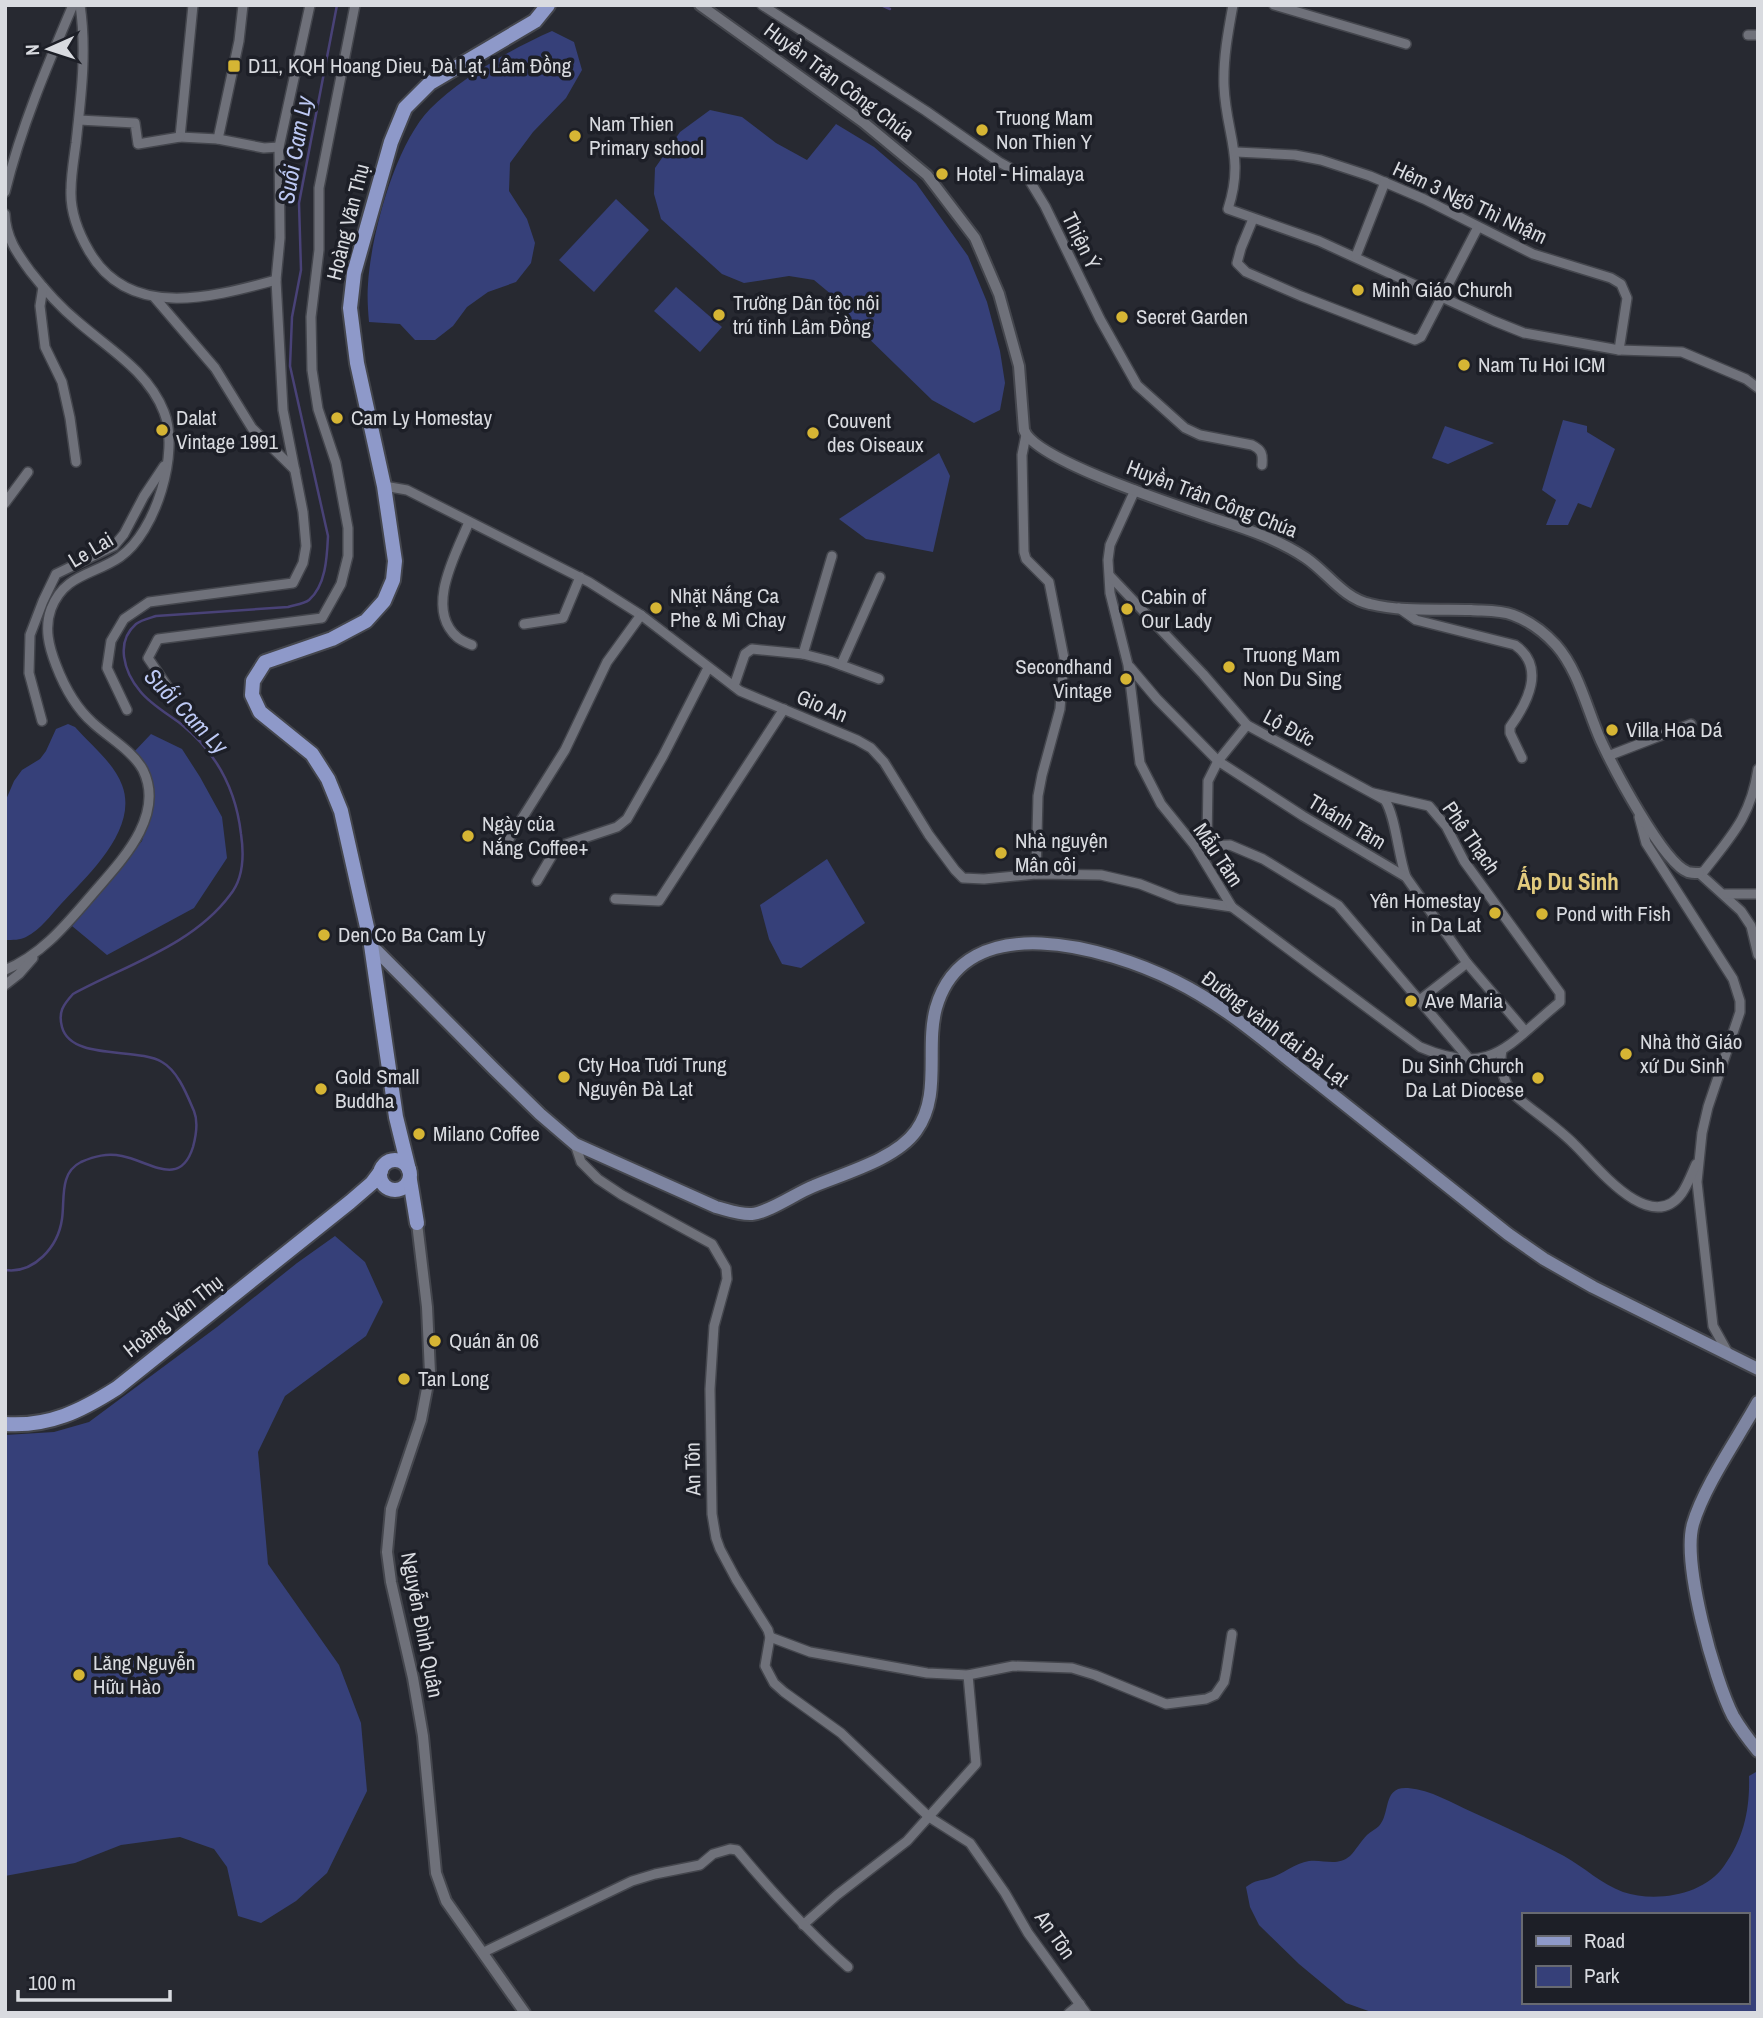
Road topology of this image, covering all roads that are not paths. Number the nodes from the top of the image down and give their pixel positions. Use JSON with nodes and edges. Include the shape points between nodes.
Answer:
{"nodes":[{"id":1,"x":73,"y":5,"type":"edge"},
{"id":2,"x":80,"y":5,"type":"edge"},
{"id":3,"x":192,"y":5,"type":"edge"},
{"id":4,"x":243,"y":5,"type":"edge"},
{"id":5,"x":310,"y":5,"type":"edge"},
{"id":6,"x":355,"y":5,"type":"edge"},
{"id":7,"x":548,"y":5,"type":"edge"},
{"id":8,"x":700,"y":5,"type":"edge"},
{"id":9,"x":762,"y":5,"type":"edge"},
{"id":10,"x":1233,"y":5,"type":"edge"},
{"id":11,"x":1274,"y":5,"type":"edge"},
{"id":12,"x":1406,"y":44,"type":"dead end"},
{"id":13,"x":79,"y":120,"type":"junction"},
{"id":14,"x":180,"y":138,"type":"junction"},
{"id":15,"x":218,"y":139,"type":"junction"},
{"id":16,"x":279,"y":147,"type":"junction"},
{"id":17,"x":1236,"y":152,"type":"junction"},
{"id":18,"x":1385,"y":182,"type":"junction"},
{"id":19,"x":5,"y":192,"type":"edge"},
{"id":20,"x":5,"y":215,"type":"edge"},
{"id":21,"x":1253,"y":219,"type":"junction"},
{"id":22,"x":1478,"y":227,"type":"junction"},
{"id":23,"x":1356,"y":257,"type":"junction"},
{"id":24,"x":276,"y":280,"type":"junction"},
{"id":25,"x":43,"y":287,"type":"junction"},
{"id":26,"x":1443,"y":297,"type":"junction"},
{"id":27,"x":155,"y":298,"type":"junction"},
{"id":28,"x":1619,"y":350,"type":"junction"},
{"id":29,"x":1758,"y":388,"type":"edge"},
{"id":30,"x":1026,"y":435,"type":"junction"},
{"id":31,"x":76,"y":462,"type":"dead end"},
{"id":32,"x":167,"y":462,"type":"junction"},
{"id":33,"x":1262,"y":465,"type":"dead end"},
{"id":34,"x":295,"y":471,"type":"junction"},
{"id":35,"x":28,"y":472,"type":"dead end"},
{"id":36,"x":384,"y":486,"type":"junction"},
{"id":37,"x":1135,"y":490,"type":"junction"},
{"id":38,"x":5,"y":503,"type":"edge"},
{"id":39,"x":469,"y":522,"type":"junction"},
{"id":40,"x":832,"y":556,"type":"dead end"},
{"id":41,"x":1110,"y":576,"type":"junction"},
{"id":42,"x":580,"y":577,"type":"junction"},
{"id":43,"x":880,"y":577,"type":"dead end"},
{"id":44,"x":1398,"y":607,"type":"junction"},
{"id":45,"x":641,"y":615,"type":"junction"},
{"id":46,"x":322,"y":618,"type":"junction"},
{"id":47,"x":524,"y":624,"type":"dead end"},
{"id":48,"x":332,"y":639,"type":"junction"},
{"id":49,"x":472,"y":645,"type":"dead end"},
{"id":50,"x":803,"y":654,"type":"junction"},
{"id":51,"x":841,"y":665,"type":"junction"},
{"id":52,"x":1128,"y":665,"type":"junction"},
{"id":53,"x":708,"y":668,"type":"junction"},
{"id":54,"x":879,"y":679,"type":"dead end"},
{"id":55,"x":167,"y":686,"type":"dead end"},
{"id":56,"x":734,"y":686,"type":"junction"},
{"id":57,"x":784,"y":709,"type":"junction"},
{"id":58,"x":127,"y":710,"type":"dead end"},
{"id":59,"x":42,"y":720,"type":"dead end"},
{"id":60,"x":1691,"y":724,"type":"dead end"},
{"id":61,"x":1247,"y":725,"type":"junction"},
{"id":62,"x":1608,"y":756,"type":"junction"},
{"id":63,"x":1522,"y":758,"type":"dead end"},
{"id":64,"x":1218,"y":761,"type":"junction"},
{"id":65,"x":1758,"y":769,"type":"edge"},
{"id":66,"x":1373,"y":793,"type":"junction"},
{"id":67,"x":1637,"y":809,"type":"junction"},
{"id":68,"x":1207,"y":844,"type":"junction"},
{"id":69,"x":1195,"y":846,"type":"junction"},
{"id":70,"x":501,"y":852,"type":"dead end"},
{"id":71,"x":1699,"y":873,"type":"junction"},
{"id":72,"x":1035,"y":874,"type":"junction"},
{"id":73,"x":1406,"y":877,"type":"junction"},
{"id":74,"x":537,"y":881,"type":"dead end"},
{"id":75,"x":1725,"y":894,"type":"junction"},
{"id":76,"x":1758,"y":894,"type":"edge"},
{"id":77,"x":615,"y":899,"type":"dead end"},
{"id":78,"x":1231,"y":907,"type":"junction"},
{"id":79,"x":371,"y":945,"type":"junction"},
{"id":80,"x":38,"y":951,"type":"junction"},
{"id":81,"x":1758,"y":955,"type":"edge"},
{"id":82,"x":1467,"y":962,"type":"junction"},
{"id":83,"x":5,"y":970,"type":"edge"},
{"id":84,"x":5,"y":985,"type":"edge"},
{"id":85,"x":1421,"y":999,"type":"junction"},
{"id":86,"x":1525,"y":1031,"type":"junction"},
{"id":87,"x":1502,"y":1050,"type":"junction"},
{"id":88,"x":1471,"y":1060,"type":"junction"},
{"id":89,"x":397,"y":1117,"type":"junction"},
{"id":90,"x":575,"y":1143,"type":"junction"},
{"id":91,"x":1699,"y":1156,"type":"junction"},
{"id":92,"x":384,"y":1167,"type":"junction"},
{"id":93,"x":409,"y":1175,"type":"junction"},
{"id":94,"x":391,"y":1189,"type":"junction"},
{"id":95,"x":350,"y":1202,"type":"junction"},
{"id":96,"x":417,"y":1223,"type":"junction"},
{"id":97,"x":1728,"y":1353,"type":"junction"},
{"id":98,"x":1758,"y":1369,"type":"edge"},
{"id":99,"x":1758,"y":1402,"type":"edge"},
{"id":100,"x":5,"y":1424,"type":"edge"},
{"id":101,"x":1232,"y":1634,"type":"dead end"},
{"id":102,"x":770,"y":1637,"type":"junction"},
{"id":103,"x":968,"y":1675,"type":"junction"},
{"id":104,"x":1758,"y":1751,"type":"edge"},
{"id":105,"x":929,"y":1817,"type":"junction"},
{"id":106,"x":803,"y":1925,"type":"junction"},
{"id":107,"x":484,"y":1952,"type":"junction"},
{"id":108,"x":848,"y":1967,"type":"dead end"},
{"id":109,"x":1083,"y":2008,"type":"edge"},
{"id":110,"x":525,"y":2013,"type":"edge"},
{"id":111,"x":1069,"y":2013,"type":"edge"}],
"edges":[{"from":1,"to":19,"type":"street","via":[[13,157]]},
{"from":2,"to":13,"type":"street","via":[[85,37]]},
{"from":3,"to":14,"type":"street"},
{"from":4,"to":15,"type":"street"},
{"from":5,"to":16,"type":"street"},
{"from":6,"to":46,"type":"street","via":[[318,188],[311,317],[318,409],[336,463],[348,537],[341,584]]},
{"from":7,"to":36,"type":"main road","name":"Hoàng Văn Thụ","via":[[535,21],[430,83],[405,108],[391,142],[354,273],[350,308]]},
{"from":8,"to":30,"type":"street","name":"Huyền Trân Công Chúa","via":[[863,122],[928,175],[975,238],[999,294],[1016,347]]},
{"from":9,"to":33,"type":"street","name":"Thiện Ý","via":[[1028,178],[1138,385],[1185,428],[1259,448]]},
{"from":10,"to":17,"type":"street","via":[[1224,81]]},
{"from":11,"to":12,"type":"street"},
{"from":13,"to":14,"type":"street","via":[[135,123],[138,144]]},
{"from":13,"to":27,"type":"street","via":[[71,192],[79,234],[95,261],[126,288]]},
{"from":14,"to":15,"type":"street"},
{"from":15,"to":16,"type":"street"},
{"from":16,"to":24,"type":"street","via":[[281,238]]},
{"from":17,"to":18,"type":"street","name":"Hẻm 3 Ngô Thì Nhậm","via":[[1321,160]]},
{"from":17,"to":21,"type":"street","via":[[1236,179],[1228,209]]},
{"from":18,"to":22,"type":"street","name":"Hẻm 3 Ngô Thì Nhậm"},
{"from":18,"to":23,"type":"street"},
{"from":20,"to":25,"type":"street","name":"Le Lai","via":[[13,249]]},
{"from":21,"to":23,"type":"street"},
{"from":21,"to":26,"type":"street","via":[[1237,263],[1246,272],[1301,296],[1415,340]]},
{"from":22,"to":26,"type":"street"},
{"from":22,"to":28,"type":"street","name":"Hẻm 3 Ngô Thì Nhậm","via":[[1533,254],[1620,284],[1627,299]]},
{"from":23,"to":26,"type":"street"},
{"from":24,"to":27,"type":"street","via":[[201,298]]},
{"from":24,"to":34,"type":"street","via":[[283,410]]},
{"from":25,"to":31,"type":"street","via":[[40,306],[45,347],[62,382]]},
{"from":25,"to":32,"type":"street","name":"Le Lai","via":[[136,369],[154,391],[170,441]]},
{"from":26,"to":28,"type":"street","via":[[1524,333]]},
{"from":27,"to":34,"type":"street","via":[[215,368],[252,428]]},
{"from":28,"to":29,"type":"street","via":[[1682,352]]},
{"from":30,"to":37,"type":"street","name":"Huyền Trân Công Chúa","via":[[1057,458]]},
{"from":30,"to":72,"type":"street","via":[[1022,455],[1024,552],[1049,582],[1063,659],[1060,709],[1038,796]]},
{"from":32,"to":59,"type":"street","via":[[114,546],[56,574],[30,635],[29,673]]},
{"from":32,"to":80,"type":"street","name":"Le Lai","via":[[153,513],[139,537],[121,556],[62,589],[50,611],[47,643],[63,684],[90,721],[142,769],[149,791],[137,839]]},
{"from":34,"to":58,"type":"street","via":[[306,547],[293,583],[149,601],[124,619],[111,641],[107,668]]},
{"from":35,"to":38,"type":"street"},
{"from":36,"to":39,"type":"street","name":"Gio An","via":[[407,490]]},
{"from":36,"to":48,"type":"main road","name":"Hoàng Văn Thụ","via":[[395,561],[393,580],[384,601],[366,621]]},
{"from":37,"to":41,"type":"street","name":"Mẫu Tâm","via":[[1110,545]]},
{"from":37,"to":44,"type":"street","name":"Huyền Trân Công Chúa","via":[[1278,541],[1309,560],[1352,597],[1367,604]]},
{"from":39,"to":42,"type":"street","name":"Gio An"},
{"from":39,"to":49,"type":"street","via":[[442,597],[450,627]]},
{"from":40,"to":50,"type":"street"},
{"from":41,"to":52,"type":"street","name":"Mẫu Tâm"},
{"from":41,"to":61,"type":"street","name":"Lộ Đức"},
{"from":42,"to":45,"type":"street","name":"Gio An"},
{"from":42,"to":47,"type":"street","via":[[563,618]]},
{"from":43,"to":51,"type":"street"},
{"from":44,"to":62,"type":"street","name":"Huyền Trân Công Chúa","via":[[1492,611],[1511,614],[1536,628],[1557,647],[1570,668]]},
{"from":44,"to":63,"type":"street","via":[[1416,620],[1501,640],[1526,652],[1531,684],[1510,727]]},
{"from":45,"to":53,"type":"street","name":"Gio An"},
{"from":45,"to":70,"type":"street","via":[[607,662],[565,750]]},
{"from":46,"to":48,"type":"street"},
{"from":46,"to":55,"type":"street","via":[[158,639],[148,658]]},
{"from":48,"to":79,"type":"main road","name":"Hoàng Văn Thụ","via":[[265,662],[253,681],[252,695],[260,712],[312,754],[328,779],[341,811]]},
{"from":50,"to":51,"type":"street"},
{"from":50,"to":56,"type":"street","via":[[752,649]]},
{"from":51,"to":54,"type":"street"},
{"from":52,"to":64,"type":"street","name":"Thánh Tâm"},
{"from":52,"to":69,"type":"street","name":"Mẫu Tâm","via":[[1140,763],[1161,804]]},
{"from":53,"to":56,"type":"street","name":"Gio An"},
{"from":53,"to":74,"type":"street","via":[[627,819],[617,827],[557,847]]},
{"from":56,"to":57,"type":"street","name":"Gio An"},
{"from":57,"to":72,"type":"street","name":"Gio An","via":[[871,748],[963,877]]},
{"from":57,"to":77,"type":"street","via":[[659,901]]},
{"from":60,"to":62,"type":"street"},
{"from":61,"to":64,"type":"street"},
{"from":61,"to":66,"type":"street","name":"Lộ Đức"},
{"from":62,"to":67,"type":"street","name":"Huyền Trân Công Chúa"},
{"from":64,"to":68,"type":"street","via":[[1208,780]]},
{"from":64,"to":73,"type":"street","name":"Thánh Tâm"},
{"from":65,"to":71,"type":"street","via":[[1747,813]]},
{"from":66,"to":73,"type":"street","name":"Lộ Đức","via":[[1390,808]]},
{"from":66,"to":86,"type":"street","name":"Phê Thạch","via":[[1429,806],[1560,993],[1560,1002]]},
{"from":67,"to":71,"type":"street","name":"Huyền Trân Công Chúa","via":[[1676,863]]},
{"from":67,"to":91,"type":"street","via":[[1646,843],[1714,948],[1740,1001],[1708,1107]]},
{"from":68,"to":69,"type":"street"},
{"from":68,"to":85,"type":"street","via":[[1230,845],[1263,859],[1338,905]]},
{"from":69,"to":78,"type":"street","name":"Mẫu Tâm"},
{"from":71,"to":75,"type":"street","name":"Huyền Trân Công Chúa"},
{"from":72,"to":78,"type":"street","name":"Gio An","via":[[1101,875],[1178,899]]},
{"from":73,"to":82,"type":"street","name":"Thánh Tâm"},
{"from":75,"to":76,"type":"street"},
{"from":75,"to":81,"type":"street","name":"Huyền Trân Công Chúa","via":[[1751,926]]},
{"from":78,"to":88,"type":"street","name":"Mẫu Tâm","via":[[1420,1047]]},
{"from":79,"to":89,"type":"main road","name":"Hoàng Văn Thụ"},
{"from":79,"to":90,"type":"main road","name":"An Tôn","via":[[540,1114]]},
{"from":80,"to":83,"type":"street","name":"Le Lai"},
{"from":80,"to":84,"type":"street"},
{"from":82,"to":85,"type":"street"},
{"from":82,"to":86,"type":"street","name":"Thánh Tâm"},
{"from":85,"to":88,"type":"street"},
{"from":86,"to":87,"type":"street","name":"Mẫu Tâm"},
{"from":87,"to":88,"type":"street","name":"Mẫu Tâm"},
{"from":87,"to":91,"type":"street","via":[[1501,1068],[1511,1092],[1636,1202],[1671,1203],[1681,1194]]},
{"from":89,"to":92,"type":"main road","name":"Hoàng Văn Thụ"},
{"from":89,"to":93,"type":"main road","name":"Hoàng Văn Thụ"},
{"from":90,"to":97,"type":"main road","name":"Đường vành đai Đà Lạt","via":[[716,1207],[740,1214],[760,1212],[898,1149],[915,1133],[927,1113],[936,1007],[966,962],[1010,944],[1076,948],[1157,972],[1213,1002],[1526,1247],[1592,1287]]},
{"from":90,"to":102,"type":"street","name":"An Tôn","via":[[581,1162],[598,1179],[712,1244],[726,1269],[714,1326],[710,1389],[712,1514],[720,1549]]},
{"from":91,"to":97,"type":"street","via":[[1697,1182],[1713,1326]]},
{"from":92,"to":93,"type":"main road","via":[[402,1162]]},
{"from":92,"to":94,"type":"main road","via":[[382,1181]]},
{"from":92,"to":95,"type":"main road","name":"Hoàng Văn Thụ"},
{"from":93,"to":94,"type":"main road","via":[[403,1188]]},
{"from":93,"to":96,"type":"main road","name":"Hoàng Văn Thụ"},
{"from":94,"to":95,"type":"main road","name":"Hoàng Văn Thụ","via":[[374,1190]]},
{"from":94,"to":96,"type":"main road","via":[[406,1201]]},
{"from":95,"to":100,"type":"main road","name":"Hoàng Văn Thụ","via":[[86,1408],[40,1424]]},
{"from":96,"to":107,"type":"street","name":"Nguyễn Đình Quân","via":[[430,1373],[421,1420],[391,1509],[387,1552],[423,1736],[436,1873],[446,1901]]},
{"from":97,"to":98,"type":"main road","name":"Đường vành đai Đà Lạt"},
{"from":99,"to":104,"type":"main road","via":[[1705,1496],[1692,1526],[1690,1552],[1715,1667],[1733,1715]]},
{"from":101,"to":103,"type":"street","via":[[1224,1682],[1215,1695],[1196,1701],[1166,1704],[1072,1668],[1013,1666]]},
{"from":102,"to":103,"type":"street","via":[[810,1653],[927,1673]]},
{"from":102,"to":105,"type":"street","name":"An Tôn","via":[[765,1666],[774,1682],[841,1733]]},
{"from":103,"to":105,"type":"street","via":[[975,1764]]},
{"from":105,"to":106,"type":"street","via":[[907,1841]]},
{"from":105,"to":109,"type":"street","name":"An Tôn","via":[[970,1843]]},
{"from":106,"to":107,"type":"street","via":[[737,1850],[730,1849],[713,1854],[700,1865],[632,1881]]},
{"from":106,"to":108,"type":"street"},
{"from":107,"to":110,"type":"street","name":"Nguyễn Đình Quân"},
{"from":109,"to":111,"type":"street"}]}
